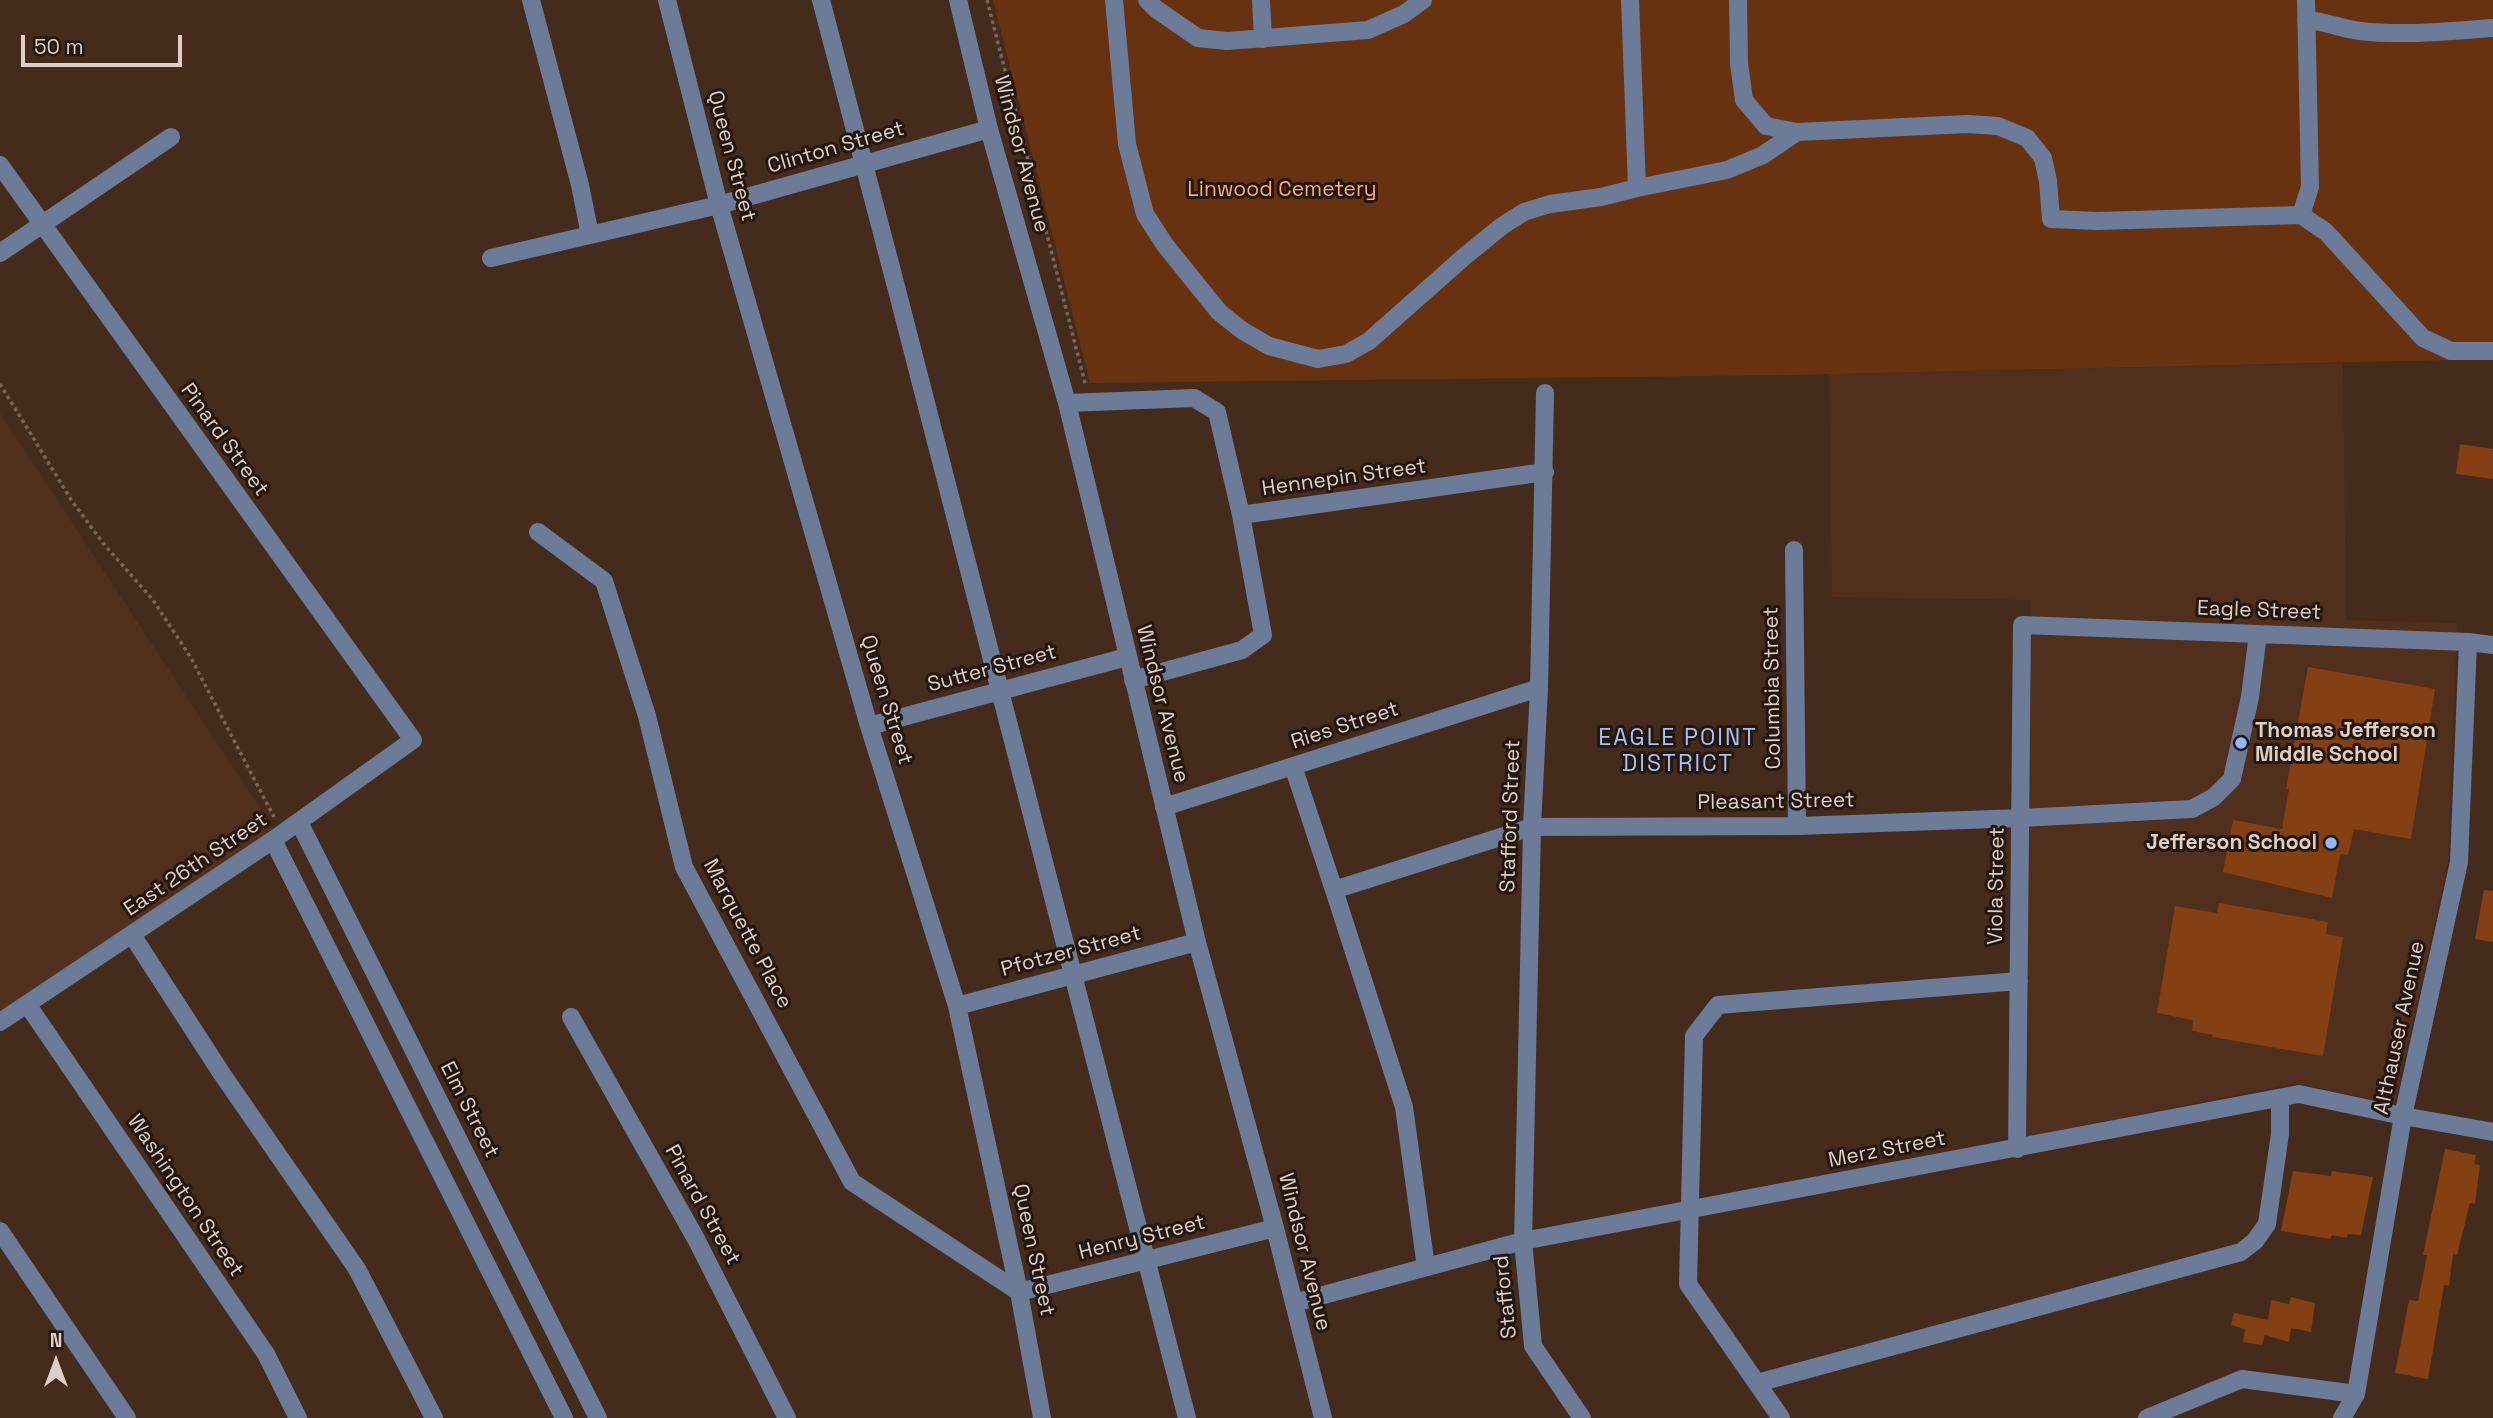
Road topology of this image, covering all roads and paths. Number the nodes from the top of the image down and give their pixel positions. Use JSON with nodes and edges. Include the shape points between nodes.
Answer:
{"nodes":[{"id":1,"x":531,"y":0,"type":"edge"},
{"id":2,"x":667,"y":0,"type":"edge"},
{"id":3,"x":821,"y":0,"type":"edge"},
{"id":4,"x":958,"y":0,"type":"edge"},
{"id":5,"x":987,"y":0,"type":"edge"},
{"id":6,"x":1114,"y":0,"type":"edge"},
{"id":7,"x":1147,"y":0,"type":"edge"},
{"id":8,"x":1261,"y":0,"type":"edge"},
{"id":9,"x":1423,"y":0,"type":"edge"},
{"id":10,"x":1630,"y":0,"type":"edge"},
{"id":11,"x":1738,"y":0,"type":"edge"},
{"id":12,"x":2306,"y":0,"type":"edge"},
{"id":13,"x":2306,"y":20,"type":"junction"},
{"id":14,"x":2493,"y":28,"type":"edge"},
{"id":15,"x":1264,"y":39,"type":"junction"},
{"id":16,"x":989,"y":129,"type":"junction"},
{"id":17,"x":1797,"y":132,"type":"junction"},
{"id":18,"x":171,"y":138,"type":"dead end"},
{"id":19,"x":864,"y":164,"type":"junction"},
{"id":20,"x":0,"y":165,"type":"edge"},
{"id":21,"x":1637,"y":188,"type":"junction"},
{"id":22,"x":719,"y":205,"type":"junction"},
{"id":23,"x":2301,"y":215,"type":"junction"},
{"id":24,"x":42,"y":226,"type":"junction"},
{"id":25,"x":590,"y":235,"type":"junction"},
{"id":26,"x":0,"y":253,"type":"edge"},
{"id":27,"x":491,"y":258,"type":"dead end"},
{"id":28,"x":2493,"y":352,"type":"edge"},
{"id":29,"x":1545,"y":393,"type":"dead end"},
{"id":30,"x":1067,"y":402,"type":"junction"},
{"id":31,"x":1091,"y":402,"type":"junction"},
{"id":32,"x":1545,"y":472,"type":"junction"},
{"id":33,"x":1241,"y":515,"type":"junction"},
{"id":34,"x":538,"y":532,"type":"dead end"},
{"id":35,"x":1794,"y":550,"type":"dead end"},
{"id":36,"x":2022,"y":625,"type":"joint"},
{"id":37,"x":2258,"y":634,"type":"junction"},
{"id":38,"x":2468,"y":642,"type":"junction"},
{"id":39,"x":2493,"y":645,"type":"edge"},
{"id":40,"x":1127,"y":657,"type":"junction"},
{"id":41,"x":1133,"y":680,"type":"junction"},
{"id":42,"x":1539,"y":688,"type":"junction"},
{"id":43,"x":1002,"y":690,"type":"junction"},
{"id":44,"x":869,"y":726,"type":"junction"},
{"id":45,"x":413,"y":740,"type":"joint"},
{"id":46,"x":1293,"y":766,"type":"junction"},
{"id":47,"x":1164,"y":807,"type":"junction"},
{"id":48,"x":2021,"y":818,"type":"junction"},
{"id":49,"x":299,"y":822,"type":"junction"},
{"id":50,"x":1797,"y":825,"type":"junction"},
{"id":51,"x":1532,"y":827,"type":"junction"},
{"id":52,"x":273,"y":841,"type":"junction"},
{"id":53,"x":1334,"y":890,"type":"junction"},
{"id":54,"x":132,"y":935,"type":"junction"},
{"id":55,"x":1197,"y":942,"type":"junction"},
{"id":56,"x":1072,"y":975,"type":"junction"},
{"id":57,"x":2019,"y":981,"type":"junction"},
{"id":58,"x":27,"y":1004,"type":"junction"},
{"id":59,"x":957,"y":1006,"type":"junction"},
{"id":60,"x":571,"y":1017,"type":"dead end"},
{"id":61,"x":0,"y":1021,"type":"edge"},
{"id":62,"x":2280,"y":1098,"type":"junction"},
{"id":63,"x":2403,"y":1116,"type":"junction"},
{"id":64,"x":2493,"y":1132,"type":"edge"},
{"id":65,"x":2017,"y":1149,"type":"junction"},
{"id":66,"x":1688,"y":1210,"type":"junction"},
{"id":67,"x":1275,"y":1228,"type":"junction"},
{"id":68,"x":0,"y":1231,"type":"edge"},
{"id":69,"x":1523,"y":1241,"type":"junction"},
{"id":70,"x":1146,"y":1260,"type":"junction"},
{"id":71,"x":1426,"y":1267,"type":"junction"},
{"id":72,"x":1020,"y":1292,"type":"junction"},
{"id":73,"x":1294,"y":1303,"type":"junction"},
{"id":74,"x":1757,"y":1383,"type":"junction"},
{"id":75,"x":2356,"y":1394,"type":"junction"},
{"id":76,"x":127,"y":1418,"type":"edge"},
{"id":77,"x":298,"y":1418,"type":"edge"},
{"id":78,"x":434,"y":1418,"type":"edge"},
{"id":79,"x":564,"y":1418,"type":"edge"},
{"id":80,"x":598,"y":1418,"type":"edge"},
{"id":81,"x":786,"y":1418,"type":"edge"},
{"id":82,"x":1042,"y":1418,"type":"edge"},
{"id":83,"x":1187,"y":1418,"type":"edge"},
{"id":84,"x":1323,"y":1418,"type":"edge"},
{"id":85,"x":1582,"y":1418,"type":"edge"},
{"id":86,"x":1781,"y":1418,"type":"edge"},
{"id":87,"x":2147,"y":1418,"type":"edge"},
{"id":88,"x":2342,"y":1418,"type":"edge"}],
"edges":[{"from":1,"to":25,"type":"street"},
{"from":2,"to":22,"type":"street","name":"Queen Street"},
{"from":3,"to":19,"type":"street"},
{"from":4,"to":16,"type":"street","name":"Windsor Avenue"},
{"from":5,"to":31,"type":"path"},
{"from":6,"to":21,"type":"street","via":[[1127,144],[1145,214],[1220,312],[1269,346],[1318,359],[1346,355],[1524,212]]},
{"from":7,"to":15,"type":"street","via":[[1198,38]]},
{"from":8,"to":15,"type":"street"},
{"from":9,"to":15,"type":"street","via":[[1405,14],[1368,30]]},
{"from":10,"to":21,"type":"street"},
{"from":11,"to":17,"type":"street","via":[[1744,100],[1766,126]]},
{"from":12,"to":13,"type":"street"},
{"from":13,"to":14,"type":"street","via":[[2359,31]]},
{"from":13,"to":23,"type":"street","via":[[2310,187]]},
{"from":16,"to":19,"type":"street","name":"Clinton Street"},
{"from":16,"to":30,"type":"street","name":"Windsor Avenue"},
{"from":17,"to":21,"type":"street","via":[[1763,155],[1727,170]]},
{"from":17,"to":23,"type":"street","via":[[1998,126],[2027,138],[2043,158],[2051,219]]},
{"from":18,"to":24,"type":"street"},
{"from":19,"to":22,"type":"street","name":"Clinton Street"},
{"from":19,"to":43,"type":"street"},
{"from":20,"to":24,"type":"street","name":"Pinard Street"},
{"from":22,"to":25,"type":"street","name":"Clinton Street"},
{"from":22,"to":44,"type":"street","name":"Queen Street"},
{"from":23,"to":28,"type":"street","via":[[2326,232],[2423,338],[2451,351]]},
{"from":24,"to":26,"type":"street"},
{"from":24,"to":45,"type":"street","name":"Pinard Street"},
{"from":25,"to":27,"type":"street","name":"Clinton Street"},
{"from":29,"to":32,"type":"street","name":"Stafford Street"},
{"from":30,"to":31,"type":"street","name":"Hennepin Street"},
{"from":30,"to":40,"type":"street","name":"Windsor Avenue"},
{"from":31,"to":33,"type":"street","name":"Hennepin Street","via":[[1194,398],[1217,412]]},
{"from":32,"to":33,"type":"street","name":"Hennepin Street"},
{"from":32,"to":42,"type":"street","name":"Stafford Street"},
{"from":33,"to":41,"type":"street","via":[[1264,635],[1242,650]]},
{"from":34,"to":72,"type":"street","name":"Marquette Place","via":[[604,581],[647,716],[684,867],[852,1182]]},
{"from":35,"to":50,"type":"street","name":"Columbia Street"},
{"from":36,"to":37,"type":"street","name":"Eagle Street"},
{"from":36,"to":48,"type":"street","name":"Viola Street"},
{"from":37,"to":38,"type":"street","name":"Eagle Street"},
{"from":37,"to":48,"type":"street","name":"Pleasant Street","via":[[2232,779],[2214,797],[2192,809]]},
{"from":38,"to":39,"type":"street","name":"Eagle Street"},
{"from":38,"to":63,"type":"street","name":"Althauser Avenue","via":[[2459,862]]},
{"from":40,"to":41,"type":"street","name":"Windsor Avenue"},
{"from":40,"to":43,"type":"street","name":"Sutter Street"},
{"from":41,"to":47,"type":"street","name":"Windsor Avenue"},
{"from":42,"to":46,"type":"street","name":"Ries Street"},
{"from":42,"to":51,"type":"street","name":"Stafford Street"},
{"from":43,"to":44,"type":"street","name":"Sutter Street"},
{"from":43,"to":56,"type":"street"},
{"from":44,"to":59,"type":"street","name":"Queen Street"},
{"from":45,"to":49,"type":"street","name":"East 26th Street"},
{"from":46,"to":47,"type":"street","name":"Ries Street"},
{"from":46,"to":53,"type":"street"},
{"from":47,"to":55,"type":"street","name":"Windsor Avenue"},
{"from":48,"to":50,"type":"street","name":"Pleasant Street"},
{"from":48,"to":57,"type":"street","name":"Viola Street"},
{"from":49,"to":52,"type":"street","name":"East 26th Street"},
{"from":49,"to":80,"type":"street","name":"Elm Street"},
{"from":50,"to":51,"type":"street","name":"Pleasant Street"},
{"from":51,"to":53,"type":"street","name":"Pleasant Street"},
{"from":51,"to":69,"type":"street","name":"Stafford Street"},
{"from":52,"to":54,"type":"street","name":"East 26th Street"},
{"from":52,"to":79,"type":"street"},
{"from":53,"to":71,"type":"street","via":[[1404,1107]]},
{"from":54,"to":58,"type":"street","name":"East 26th Street"},
{"from":54,"to":78,"type":"street","via":[[357,1269]]},
{"from":55,"to":56,"type":"street","name":"Pfotzer Street"},
{"from":55,"to":67,"type":"street","name":"Windsor Avenue"},
{"from":56,"to":59,"type":"street","name":"Pfotzer Street"},
{"from":56,"to":70,"type":"street"},
{"from":57,"to":65,"type":"street","name":"Viola Street"},
{"from":57,"to":66,"type":"street","via":[[1718,1005],[1694,1036]]},
{"from":58,"to":61,"type":"street","name":"East 26th Street"},
{"from":58,"to":77,"type":"street","name":"Washington Street","via":[[266,1354]]},
{"from":59,"to":72,"type":"street","name":"Queen Street"},
{"from":60,"to":81,"type":"street","name":"Pinard Street","via":[[696,1239]]},
{"from":62,"to":63,"type":"street","name":"Merz Street","via":[[2299,1094]]},
{"from":62,"to":65,"type":"street","name":"Merz Street"},
{"from":62,"to":74,"type":"street","via":[[2280,1134],[2267,1224],[2241,1252]]},
{"from":63,"to":64,"type":"street","name":"Merz Street"},
{"from":63,"to":75,"type":"street","name":"Althauser Avenue"},
{"from":65,"to":66,"type":"street","name":"Merz Street"},
{"from":66,"to":69,"type":"street","name":"Merz Street"},
{"from":66,"to":74,"type":"street","via":[[1688,1284]]},
{"from":67,"to":70,"type":"street","name":"Henry Street"},
{"from":67,"to":73,"type":"street","name":"Windsor Avenue"},
{"from":68,"to":76,"type":"street"},
{"from":69,"to":71,"type":"street","name":"Merz Street"},
{"from":69,"to":85,"type":"street","name":"Stafford","via":[[1534,1346]]},
{"from":70,"to":72,"type":"street","name":"Henry Street"},
{"from":70,"to":83,"type":"street"},
{"from":71,"to":73,"type":"street","name":"Merz Street"},
{"from":72,"to":82,"type":"street","name":"Queen Street"},
{"from":73,"to":84,"type":"street","name":"Windsor Avenue"},
{"from":74,"to":86,"type":"street"},
{"from":75,"to":87,"type":"street","via":[[2242,1380]]},
{"from":75,"to":88,"type":"street","name":"Althauser Avenue"}]}
